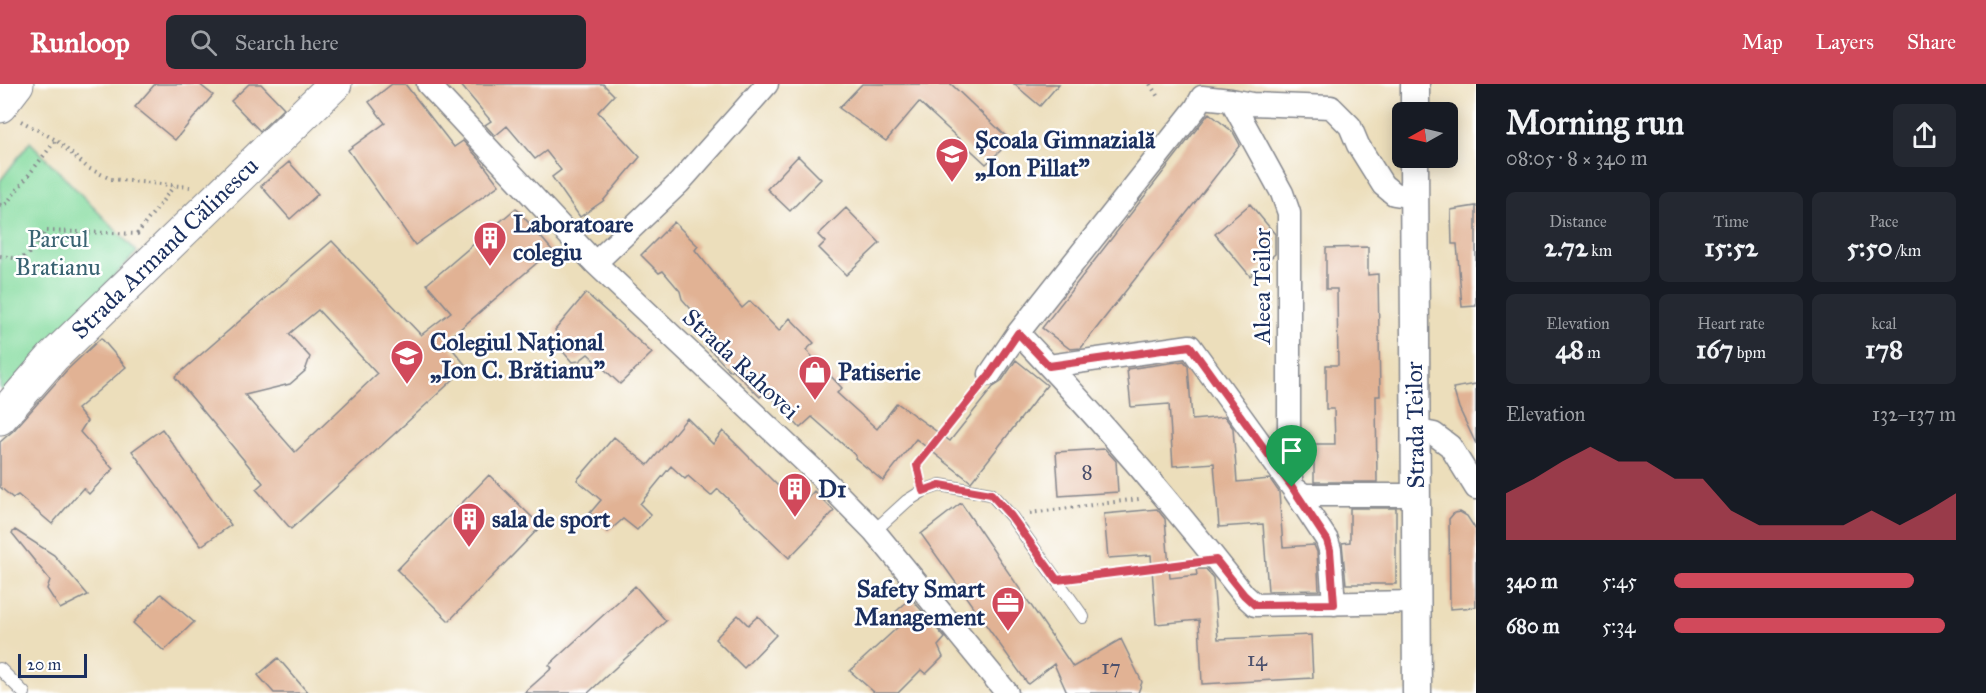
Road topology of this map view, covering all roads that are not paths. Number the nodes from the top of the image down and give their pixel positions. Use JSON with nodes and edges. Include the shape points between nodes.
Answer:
{"nodes":[{"id":1,"x":17,"y":84,"type":"edge"},
{"id":2,"x":335,"y":84,"type":"edge"},
{"id":3,"x":428,"y":84,"type":"edge"},
{"id":4,"x":767,"y":84,"type":"edge"},
{"id":5,"x":1415,"y":84,"type":"edge"},
{"id":6,"x":1231,"y":100,"type":"junction"},
{"id":7,"x":1415,"y":102,"type":"edge"},
{"id":8,"x":0,"y":106,"type":"edge"},
{"id":9,"x":1414,"y":168,"type":"edge"},
{"id":10,"x":1413,"y":197,"type":"junction"},
{"id":11,"x":595,"y":263,"type":"junction"},
{"id":12,"x":1018,"y":333,"type":"junction"},
{"id":13,"x":1049,"y":366,"type":"junction"},
{"id":14,"x":990,"y":374,"type":"road end"},
{"id":15,"x":0,"y":418,"type":"edge"},
{"id":16,"x":1414,"y":430,"type":"junction"},
{"id":17,"x":1292,"y":487,"type":"junction"},
{"id":18,"x":1476,"y":488,"type":"edge"},
{"id":19,"x":1415,"y":495,"type":"junction"},
{"id":20,"x":874,"y":531,"type":"junction"},
{"id":21,"x":1416,"y":602,"type":"junction"},
{"id":22,"x":1334,"y":604,"type":"junction"},
{"id":23,"x":1083,"y":617,"type":"dead end"},
{"id":24,"x":0,"y":669,"type":"edge"},
{"id":25,"x":24,"y":693,"type":"edge"},
{"id":26,"x":1007,"y":693,"type":"edge"},
{"id":27,"x":1417,"y":693,"type":"edge"}],
"edges":[{"from":1,"to":8,"type":"main road"},
{"from":2,"to":15,"type":"main road","name":"Strada Armand Călinescu","via":[[53,357]]},
{"from":3,"to":11,"type":"street","name":"Strada Rahovei"},
{"from":4,"to":11,"type":"street","via":[[679,183]]},
{"from":5,"to":7,"type":"street"},
{"from":6,"to":10,"type":"street","via":[[1331,107],[1350,126],[1383,185],[1394,194]]},
{"from":6,"to":12,"type":"street","via":[[1202,97]]},
{"from":6,"to":17,"type":"street","name":"Aleea Teilor","via":[[1289,213]]},
{"from":9,"to":10,"type":"street","name":"Strada Teilor"},
{"from":10,"to":16,"type":"street","name":"Strada Teilor"},
{"from":11,"to":20,"type":"street","name":"Strada Rahovei","via":[[818,473]]},
{"from":12,"to":13,"type":"street"},
{"from":12,"to":14,"type":"street"},
{"from":13,"to":17,"type":"street","name":"Aleea Teilor","via":[[1190,346]]},
{"from":13,"to":22,"type":"street","via":[[1255,605]]},
{"from":16,"to":18,"type":"street","via":[[1434,434],[1450,446]]},
{"from":16,"to":19,"type":"street","name":"Strada Teilor"},
{"from":17,"to":19,"type":"street","via":[[1304,495]]},
{"from":17,"to":22,"type":"street","name":"Aleea Teilor","via":[[1327,540]]},
{"from":19,"to":21,"type":"street","name":"Strada Teilor"},
{"from":20,"to":23,"type":"lane","via":[[907,501],[940,485],[991,494]]},
{"from":20,"to":26,"type":"street","name":"Strada Rahovei"},
{"from":21,"to":22,"type":"street"},
{"from":21,"to":27,"type":"street","name":"Strada Teilor"},
{"from":24,"to":25,"type":"lane"}]}
